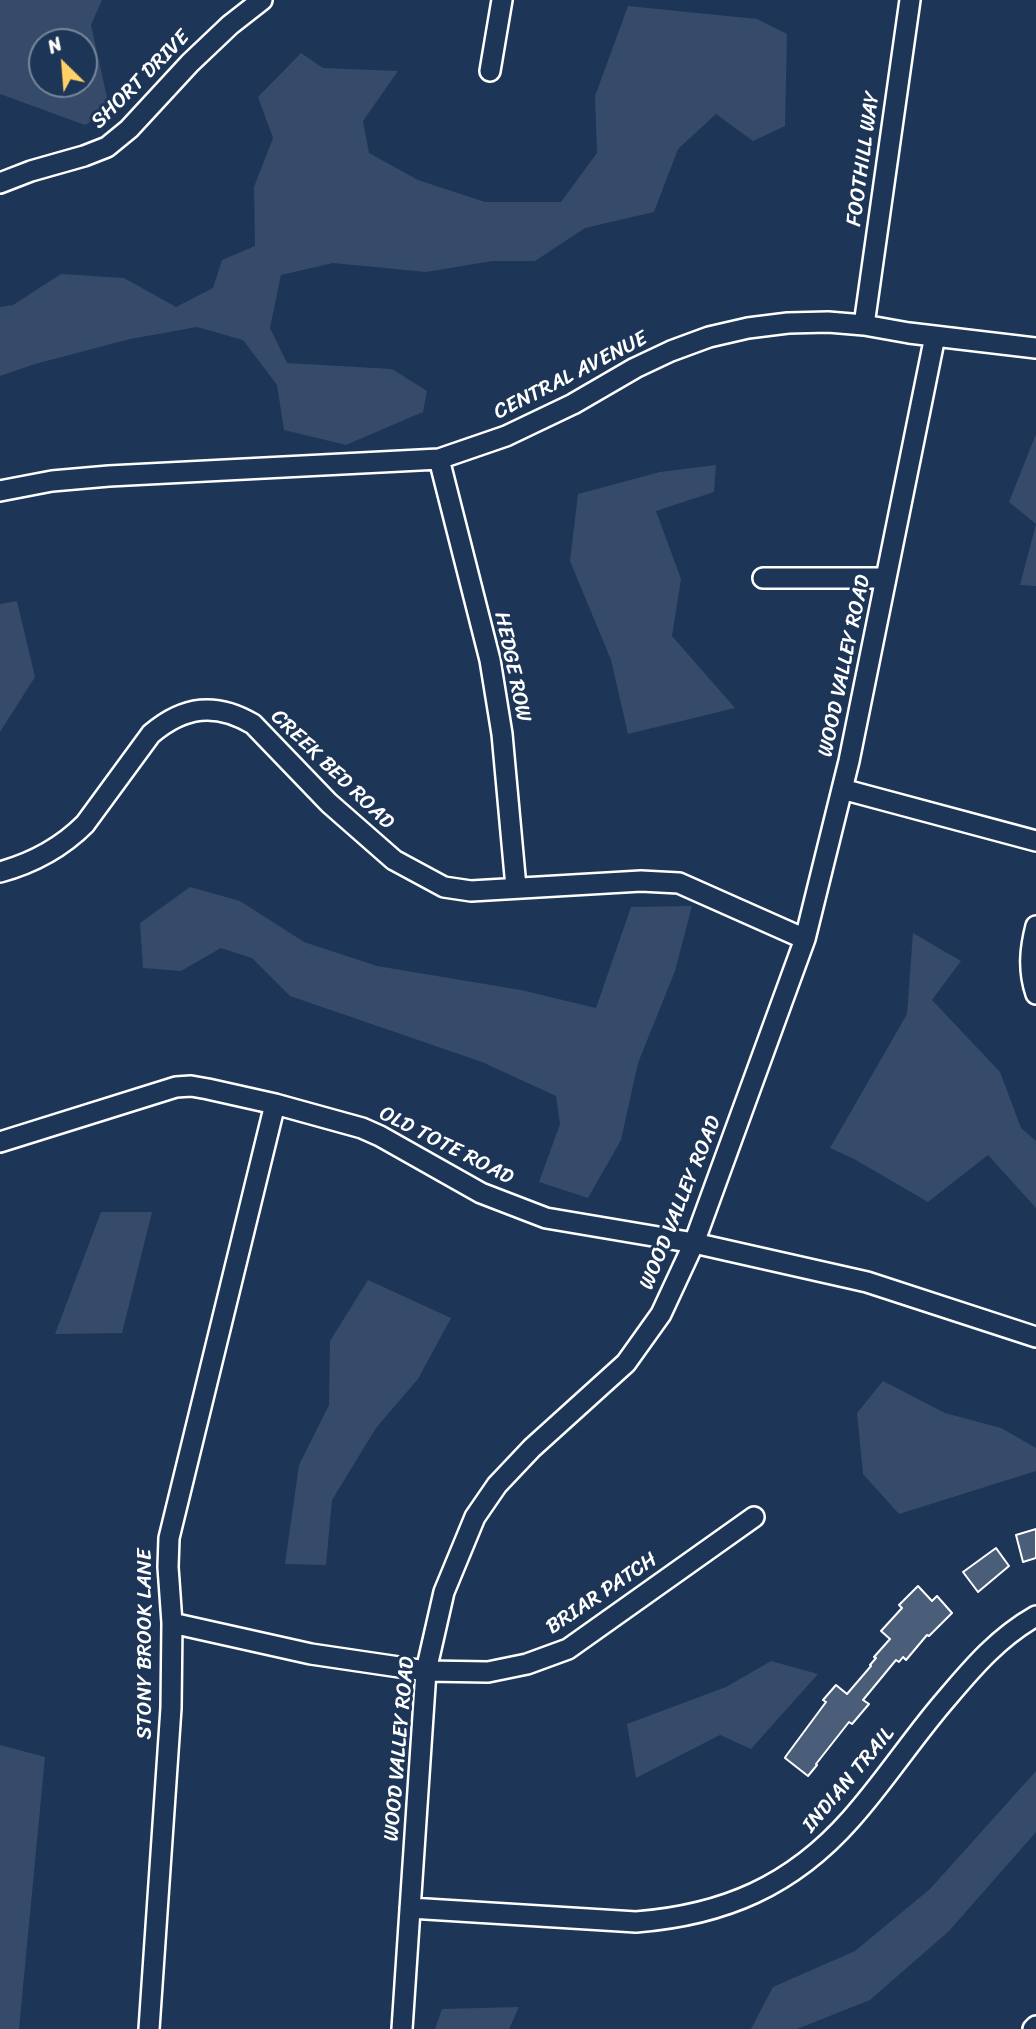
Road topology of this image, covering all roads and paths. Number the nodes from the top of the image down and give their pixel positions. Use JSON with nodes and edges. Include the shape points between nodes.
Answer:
{"nodes":[{"id":1,"x":262,"y":0,"type":"edge"},
{"id":2,"x":502,"y":0,"type":"edge"},
{"id":3,"x":910,"y":0,"type":"edge"},
{"id":4,"x":490,"y":71,"type":"dead end"},
{"id":5,"x":0,"y":183,"type":"edge"},
{"id":6,"x":864,"y":325,"type":"junction"},
{"id":7,"x":935,"y":336,"type":"junction"},
{"id":8,"x":1036,"y":348,"type":"edge"},
{"id":9,"x":439,"y":459,"type":"junction"},
{"id":10,"x":0,"y":491,"type":"edge"},
{"id":11,"x":763,"y":578,"type":"dead end"},
{"id":12,"x":886,"y":578,"type":"junction"},
{"id":13,"x":842,"y":789,"type":"junction"},
{"id":14,"x":1036,"y":841,"type":"edge"},
{"id":15,"x":0,"y":872,"type":"edge"},
{"id":16,"x":516,"y":887,"type":"junction"},
{"id":17,"x":1036,"y":926,"type":"edge"},
{"id":18,"x":805,"y":939,"type":"junction"},
{"id":19,"x":1036,"y":994,"type":"edge"},
{"id":20,"x":275,"y":1104,"type":"junction"},
{"id":21,"x":0,"y":1142,"type":"edge"},
{"id":22,"x":694,"y":1243,"type":"junction"},
{"id":23,"x":1036,"y":1337,"type":"edge"},
{"id":24,"x":754,"y":1517,"type":"dead end"},
{"id":25,"x":1036,"y":1616,"type":"edge"},
{"id":26,"x":172,"y":1623,"type":"junction"},
{"id":27,"x":426,"y":1671,"type":"junction"},
{"id":28,"x":410,"y":1908,"type":"junction"},
{"id":29,"x":149,"y":2029,"type":"edge"},
{"id":30,"x":402,"y":2029,"type":"edge"}],
"edges":[{"from":1,"to":5,"type":"street","name":"SHORT DRIVE","via":[[230,25],[107,147]]},
{"from":2,"to":4,"type":"street"},
{"from":3,"to":6,"type":"street","name":"FOOTHILL WAY"},
{"from":6,"to":7,"type":"street","name":"CENTRAL AVENUE"},
{"from":6,"to":9,"type":"street","name":"CENTRAL AVENUE","via":[[788,323],[709,337],[635,368],[506,436]]},
{"from":7,"to":8,"type":"street","name":"CENTRAL AVENUE"},
{"from":7,"to":12,"type":"street","name":"WOOD VALLEY ROAD"},
{"from":9,"to":10,"type":"street","name":"CENTRAL AVENUE","via":[[109,476]]},
{"from":9,"to":16,"type":"street","name":"HEDGE ROW","via":[[492,672]]},
{"from":11,"to":12,"type":"street"},
{"from":12,"to":13,"type":"street","name":"WOOD VALLEY ROAD"},
{"from":13,"to":14,"type":"street"},
{"from":13,"to":18,"type":"street","name":"WOOD VALLEY ROAD"},
{"from":15,"to":16,"type":"street","name":"CREEK BED ROAD","via":[[49,853],[77,832],[151,734],[192,711],[208,709],[253,724],[329,803],[394,860],[444,887],[471,891]]},
{"from":16,"to":18,"type":"street","name":"CREEK BED ROAD","via":[[679,883]]},
{"from":17,"to":19,"type":"street","via":[[1030,957]]},
{"from":18,"to":22,"type":"street","name":"WOOD VALLEY ROAD"},
{"from":20,"to":21,"type":"street","name":"OLD TOTE ROAD","via":[[191,1086],[176,1087]]},
{"from":20,"to":22,"type":"street","name":"OLD TOTE ROAD","via":[[362,1128],[481,1194],[547,1218]]},
{"from":20,"to":26,"type":"street","name":"STONY BROOK LANE","via":[[169,1538]]},
{"from":22,"to":23,"type":"street","name":"OLD TOTE ROAD","via":[[867,1282]]},
{"from":22,"to":27,"type":"street","name":"WOOD VALLEY ROAD","via":[[661,1314],[626,1363],[532,1448],[475,1517],[444,1592]]},
{"from":24,"to":27,"type":"street","name":"BRIAR PATCH","via":[[568,1649],[488,1672]]},
{"from":25,"to":28,"type":"street","name":"INDIAN TRAIL","via":[[1006,1635],[978,1662],[830,1841],[755,1893],[697,1914],[636,1922]]},
{"from":26,"to":27,"type":"street","name":"BRIAR PATCH","via":[[312,1654]]},
{"from":26,"to":29,"type":"street","name":"STONY BROOK LANE","via":[[171,1708]]},
{"from":27,"to":28,"type":"street","name":"WOOD VALLEY ROAD"},
{"from":28,"to":30,"type":"street","name":"WOOD VALLEY ROAD"}]}
